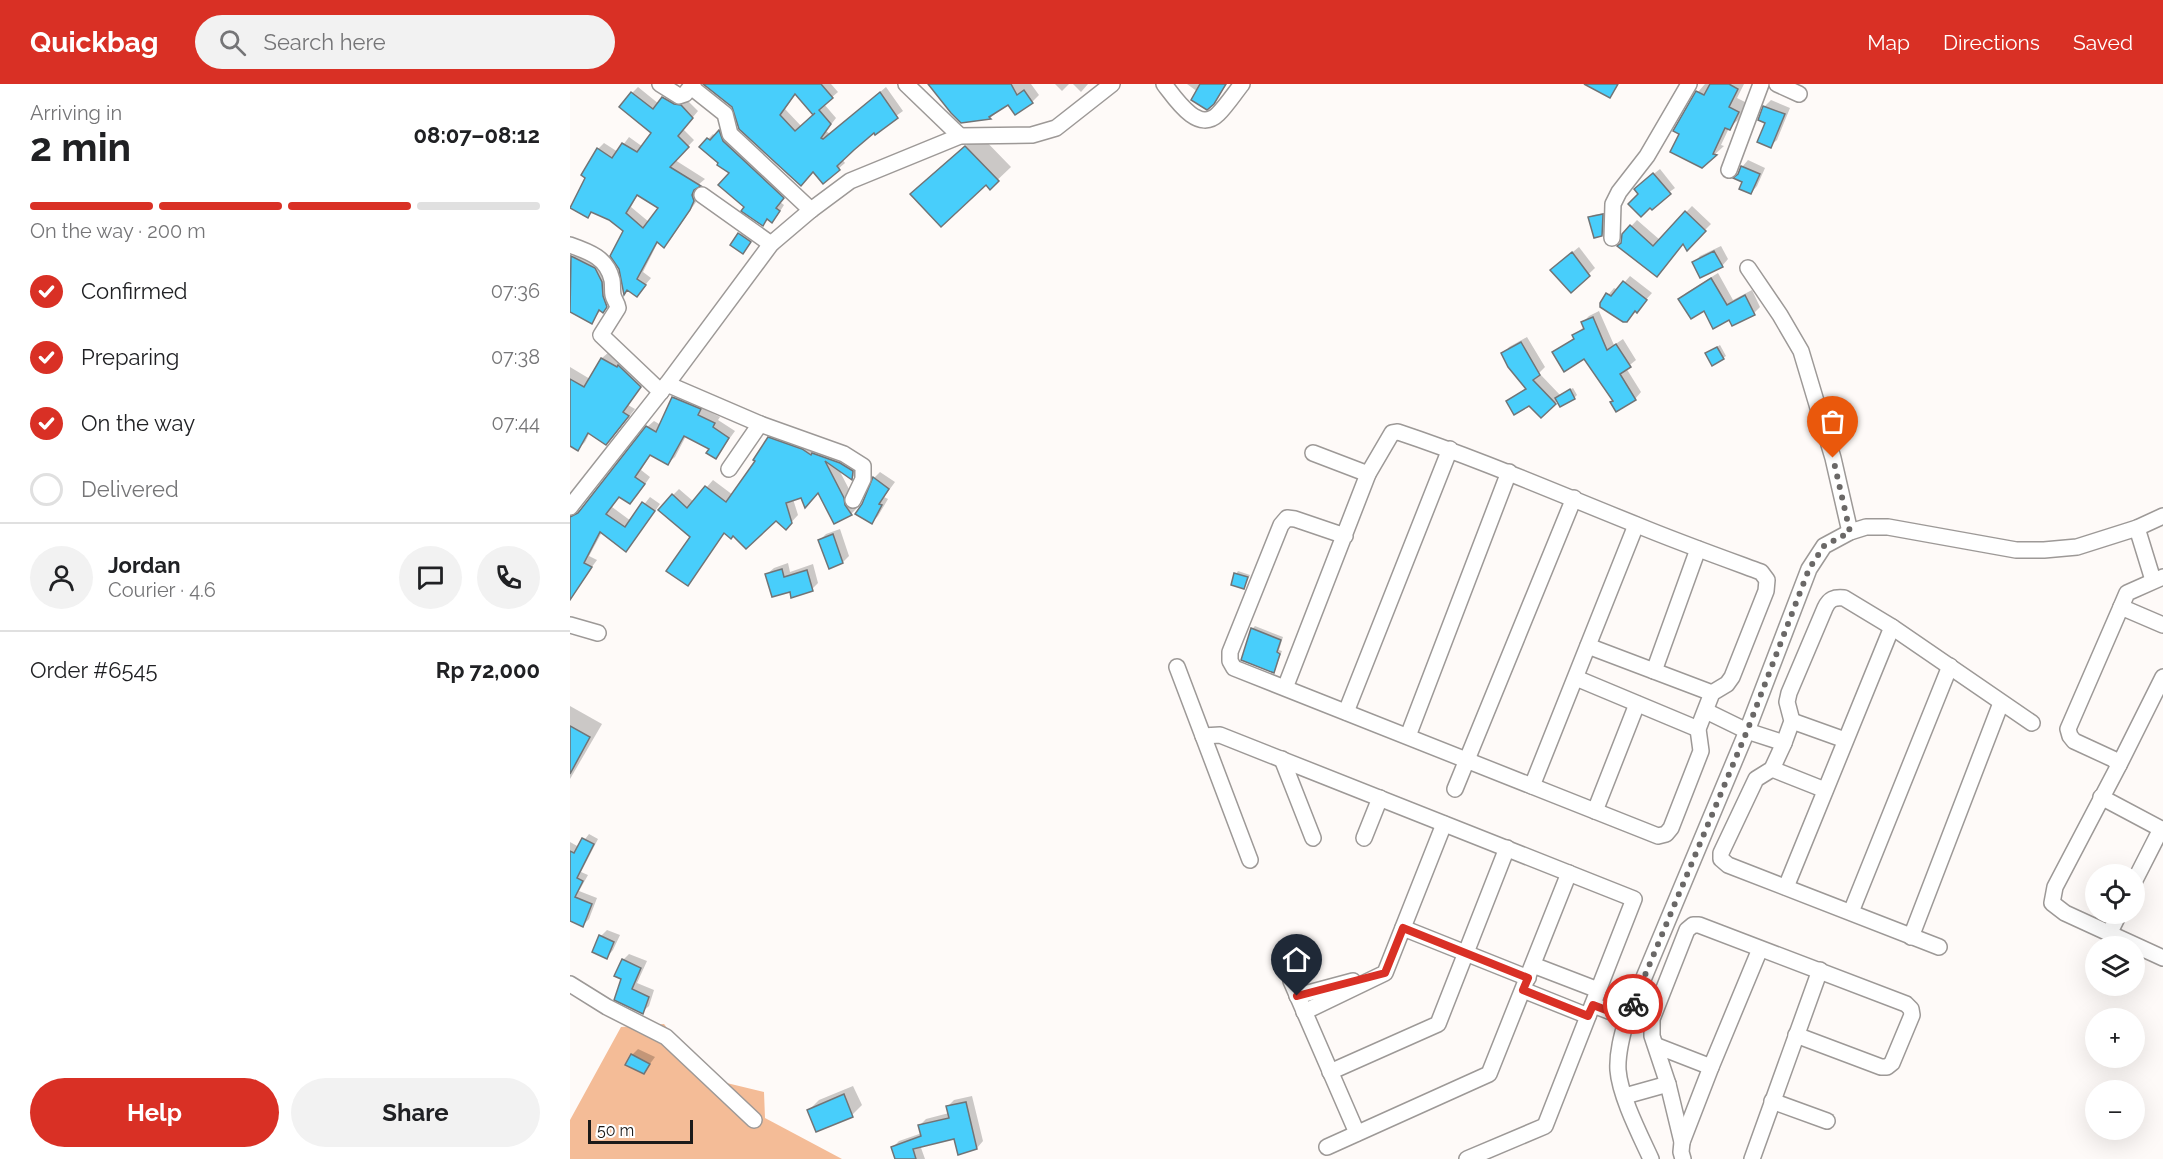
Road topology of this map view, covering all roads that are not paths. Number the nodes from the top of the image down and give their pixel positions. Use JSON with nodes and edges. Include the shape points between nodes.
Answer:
{"nodes":[{"id":1,"x":660,"y":84,"type":"edge"},
{"id":2,"x":906,"y":84,"type":"edge"},
{"id":3,"x":1113,"y":84,"type":"edge"},
{"id":4,"x":1164,"y":84,"type":"edge"},
{"id":5,"x":1242,"y":84,"type":"edge"},
{"id":6,"x":1689,"y":84,"type":"edge"},
{"id":7,"x":1761,"y":84,"type":"edge"},
{"id":8,"x":1777,"y":84,"type":"edge"},
{"id":9,"x":692,"y":85,"type":"edge"},
{"id":10,"x":1799,"y":94,"type":"dead end"},
{"id":11,"x":960,"y":136,"type":"junction"},
{"id":12,"x":1729,"y":170,"type":"dead end"},
{"id":13,"x":702,"y":195,"type":"dead end"},
{"id":14,"x":811,"y":210,"type":"junction"},
{"id":15,"x":1611,"y":238,"type":"dead end"},
{"id":16,"x":771,"y":244,"type":"junction"},
{"id":17,"x":570,"y":245,"type":"edge"},
{"id":18,"x":1748,"y":268,"type":"dead end"},
{"id":19,"x":664,"y":388,"type":"junction"},
{"id":20,"x":760,"y":424,"type":"junction"},
{"id":21,"x":1450,"y":449,"type":"junction"},
{"id":22,"x":1313,"y":453,"type":"dead end"},
{"id":23,"x":729,"y":469,"type":"dead end"},
{"id":24,"x":1509,"y":472,"type":"junction"},
{"id":25,"x":1368,"y":474,"type":"junction"},
{"id":26,"x":1574,"y":498,"type":"junction"},
{"id":27,"x":853,"y":500,"type":"dead end"},
{"id":28,"x":570,"y":507,"type":"edge"},
{"id":29,"x":2163,"y":516,"type":"edge"},
{"id":30,"x":1636,"y":525,"type":"junction"},
{"id":31,"x":2137,"y":528,"type":"junction"},
{"id":32,"x":1850,"y":532,"type":"junction"},
{"id":33,"x":1345,"y":536,"type":"junction"},
{"id":34,"x":1698,"y":549,"type":"junction"},
{"id":35,"x":2158,"y":578,"type":"edge"},
{"id":36,"x":2121,"y":607,"type":"junction"},
{"id":37,"x":570,"y":625,"type":"edge"},
{"id":38,"x":2163,"y":625,"type":"edge"},
{"id":39,"x":1892,"y":627,"type":"junction"},
{"id":40,"x":598,"y":633,"type":"dead end"},
{"id":41,"x":1588,"y":646,"type":"junction"},
{"id":42,"x":1950,"y":666,"type":"junction"},
{"id":43,"x":1177,"y":667,"type":"dead end"},
{"id":44,"x":1654,"y":671,"type":"junction"},
{"id":45,"x":2163,"y":677,"type":"edge"},
{"id":46,"x":1576,"y":678,"type":"junction"},
{"id":47,"x":1285,"y":688,"type":"junction"},
{"id":48,"x":1712,"y":693,"type":"junction"},
{"id":49,"x":2158,"y":703,"type":"edge"},
{"id":50,"x":1637,"y":704,"type":"junction"},
{"id":51,"x":2001,"y":704,"type":"junction"},
{"id":52,"x":1706,"y":711,"type":"junction"},
{"id":53,"x":1346,"y":712,"type":"junction"},
{"id":54,"x":1792,"y":721,"type":"junction"},
{"id":55,"x":2032,"y":723,"type":"dead end"},
{"id":56,"x":1698,"y":729,"type":"junction"},
{"id":57,"x":1747,"y":731,"type":"junction"},
{"id":58,"x":1203,"y":736,"type":"junction"},
{"id":59,"x":1408,"y":736,"type":"junction"},
{"id":60,"x":1845,"y":741,"type":"junction"},
{"id":61,"x":1784,"y":743,"type":"junction"},
{"id":62,"x":1282,"y":759,"type":"junction"},
{"id":63,"x":1467,"y":760,"type":"junction"},
{"id":64,"x":2120,"y":765,"type":"junction"},
{"id":65,"x":1772,"y":769,"type":"junction"},
{"id":66,"x":1532,"y":786,"type":"junction"},
{"id":67,"x":1455,"y":789,"type":"dead end"},
{"id":68,"x":1825,"y":790,"type":"junction"},
{"id":69,"x":2101,"y":797,"type":"junction"},
{"id":70,"x":1380,"y":798,"type":"junction"},
{"id":71,"x":1595,"y":811,"type":"junction"},
{"id":72,"x":1444,"y":824,"type":"junction"},
{"id":73,"x":2162,"y":829,"type":"edge"},
{"id":74,"x":1313,"y":838,"type":"dead end"},
{"id":75,"x":1364,"y":838,"type":"dead end"},
{"id":76,"x":1507,"y":849,"type":"junction"},
{"id":77,"x":1250,"y":860,"type":"dead end"},
{"id":78,"x":2144,"y":864,"type":"edge"},
{"id":79,"x":1569,"y":873,"type":"junction"},
{"id":80,"x":1786,"y":887,"type":"junction"},
{"id":81,"x":1851,"y":912,"type":"junction"},
{"id":82,"x":2114,"y":924,"type":"edge"},
{"id":83,"x":1403,"y":928,"type":"junction"},
{"id":84,"x":2110,"y":932,"type":"junction"},
{"id":85,"x":1911,"y":937,"type":"junction"},
{"id":86,"x":1939,"y":947,"type":"dead end"},
{"id":87,"x":1760,"y":949,"type":"junction"},
{"id":88,"x":1466,"y":953,"type":"junction"},
{"id":89,"x":2163,"y":958,"type":"edge"},
{"id":90,"x":1820,"y":970,"type":"junction"},
{"id":91,"x":1385,"y":973,"type":"junction"},
{"id":92,"x":1528,"y":978,"type":"junction"},
{"id":93,"x":1291,"y":981,"type":"dead end"},
{"id":94,"x":570,"y":984,"type":"edge"},
{"id":95,"x":1297,"y":996,"type":"junction"},
{"id":96,"x":1593,"y":1004,"type":"junction"},
{"id":97,"x":1304,"y":1012,"type":"junction"},
{"id":98,"x":1627,"y":1018,"type":"junction"},
{"id":99,"x":1796,"y":1035,"type":"junction"},
{"id":100,"x":1657,"y":1046,"type":"junction"},
{"id":101,"x":1711,"y":1067,"type":"junction"},
{"id":102,"x":1330,"y":1072,"type":"junction"},
{"id":103,"x":1668,"y":1084,"type":"junction"},
{"id":104,"x":1625,"y":1096,"type":"junction"},
{"id":105,"x":1772,"y":1101,"type":"junction"},
{"id":106,"x":754,"y":1120,"type":"dead end"},
{"id":107,"x":1827,"y":1120,"type":"dead end"},
{"id":108,"x":1357,"y":1133,"type":"junction"},
{"id":109,"x":1682,"y":1142,"type":"junction"},
{"id":110,"x":1327,"y":1147,"type":"dead end"},
{"id":111,"x":1467,"y":1159,"type":"edge"},
{"id":112,"x":1651,"y":1159,"type":"edge"},
{"id":113,"x":1683,"y":1159,"type":"edge"},
{"id":114,"x":1752,"y":1159,"type":"edge"}],
"edges":[{"from":1,"to":9,"type":"street","via":[[679,96]]},
{"from":2,"to":11,"type":"street"},
{"from":3,"to":11,"type":"street","via":[[1056,128],[1032,135]]},
{"from":4,"to":5,"type":"street","via":[[1190,116],[1204,120],[1216,116]]},
{"from":6,"to":15,"type":"street","via":[[1647,156],[1616,198]]},
{"from":7,"to":12,"type":"street"},
{"from":8,"to":10,"type":"street"},
{"from":9,"to":14,"type":"street","via":[[725,114],[730,134]]},
{"from":11,"to":14,"type":"street","via":[[850,181]]},
{"from":13,"to":16,"type":"street"},
{"from":14,"to":16,"type":"street"},
{"from":16,"to":19,"type":"street"},
{"from":17,"to":19,"type":"street","via":[[602,260],[611,279],[618,308],[600,335]]},
{"from":18,"to":32,"type":"street","via":[[1801,351]]},
{"from":19,"to":20,"type":"street"},
{"from":19,"to":28,"type":"street"},
{"from":20,"to":23,"type":"street"},
{"from":20,"to":27,"type":"street","via":[[843,454],[862,466],[863,479]]},
{"from":21,"to":24,"type":"street"},
{"from":21,"to":25,"type":"street","via":[[1392,433]]},
{"from":21,"to":53,"type":"street"},
{"from":22,"to":25,"type":"street"},
{"from":24,"to":26,"type":"street"},
{"from":24,"to":59,"type":"street"},
{"from":25,"to":33,"type":"street"},
{"from":26,"to":30,"type":"street"},
{"from":26,"to":63,"type":"street"},
{"from":29,"to":31,"type":"street"},
{"from":30,"to":34,"type":"street"},
{"from":30,"to":41,"type":"street"},
{"from":31,"to":32,"type":"street","via":[[2077,547],[2044,550],[2016,550],[1888,527]]},
{"from":31,"to":35,"type":"street"},
{"from":32,"to":57,"type":"street","via":[[1824,546],[1809,569]]},
{"from":33,"to":47,"type":"street"},
{"from":33,"to":47,"type":"street","via":[[1287,518],[1230,651],[1234,668]]},
{"from":34,"to":44,"type":"street"},
{"from":34,"to":48,"type":"street","via":[[1761,572],[1767,580],[1732,677]]},
{"from":35,"to":36,"type":"street","via":[[2127,593]]},
{"from":36,"to":38,"type":"street"},
{"from":36,"to":64,"type":"street","via":[[2068,729],[2074,741]]},
{"from":37,"to":40,"type":"street"},
{"from":39,"to":42,"type":"street"},
{"from":39,"to":54,"type":"street","via":[[1844,598],[1828,602],[1789,693]]},
{"from":39,"to":60,"type":"street"},
{"from":41,"to":44,"type":"street"},
{"from":41,"to":46,"type":"street"},
{"from":42,"to":51,"type":"street"},
{"from":42,"to":81,"type":"street"},
{"from":43,"to":58,"type":"street"},
{"from":44,"to":48,"type":"street"},
{"from":45,"to":49,"type":"street"},
{"from":46,"to":50,"type":"street"},
{"from":46,"to":66,"type":"street"},
{"from":47,"to":53,"type":"street"},
{"from":48,"to":52,"type":"street"},
{"from":49,"to":64,"type":"street"},
{"from":50,"to":56,"type":"street"},
{"from":50,"to":71,"type":"street"},
{"from":51,"to":55,"type":"street"},
{"from":51,"to":85,"type":"street"},
{"from":52,"to":56,"type":"street"},
{"from":52,"to":57,"type":"street"},
{"from":53,"to":59,"type":"street"},
{"from":54,"to":60,"type":"street"},
{"from":54,"to":61,"type":"street"},
{"from":56,"to":71,"type":"street","via":[[1701,751],[1666,834],[1658,836]]},
{"from":57,"to":61,"type":"street"},
{"from":57,"to":98,"type":"street"},
{"from":58,"to":62,"type":"street","via":[[1220,735]]},
{"from":58,"to":77,"type":"street"},
{"from":59,"to":63,"type":"street"},
{"from":60,"to":68,"type":"street"},
{"from":61,"to":65,"type":"street"},
{"from":62,"to":70,"type":"street"},
{"from":62,"to":74,"type":"street"},
{"from":63,"to":66,"type":"street"},
{"from":63,"to":67,"type":"street"},
{"from":64,"to":69,"type":"street"},
{"from":65,"to":68,"type":"street"},
{"from":65,"to":80,"type":"street","via":[[1756,779],[1721,859]]},
{"from":66,"to":71,"type":"street"},
{"from":68,"to":80,"type":"street"},
{"from":69,"to":73,"type":"street"},
{"from":69,"to":84,"type":"street","via":[[2055,887],[2052,903],[2065,913]]},
{"from":70,"to":72,"type":"street"},
{"from":70,"to":75,"type":"street"},
{"from":72,"to":76,"type":"street"},
{"from":72,"to":83,"type":"street"},
{"from":73,"to":78,"type":"street"},
{"from":76,"to":79,"type":"street"},
{"from":76,"to":88,"type":"street"},
{"from":79,"to":92,"type":"street"},
{"from":79,"to":96,"type":"street","via":[[1634,899]]},
{"from":80,"to":81,"type":"street"},
{"from":81,"to":85,"type":"street"},
{"from":82,"to":84,"type":"street"},
{"from":83,"to":88,"type":"street"},
{"from":83,"to":91,"type":"street"},
{"from":84,"to":89,"type":"street"},
{"from":85,"to":86,"type":"street"},
{"from":87,"to":90,"type":"street"},
{"from":87,"to":100,"type":"street","via":[[1692,925],[1652,1019],[1652,1036]]},
{"from":87,"to":101,"type":"street"},
{"from":88,"to":92,"type":"street"},
{"from":88,"to":102,"type":"street","via":[[1438,1024]]},
{"from":90,"to":99,"type":"street"},
{"from":90,"to":99,"type":"street","via":[[1906,1004],[1912,1015],[1887,1067]]},
{"from":91,"to":95,"type":"street"},
{"from":91,"to":97,"type":"street"},
{"from":92,"to":96,"type":"street"},
{"from":92,"to":96,"type":"street"},
{"from":92,"to":108,"type":"street","via":[[1489,1074]]},
{"from":93,"to":95,"type":"street"},
{"from":94,"to":106,"type":"street","via":[[666,1037]]},
{"from":95,"to":97,"type":"street"},
{"from":96,"to":98,"type":"street"},
{"from":96,"to":111,"type":"street","via":[[1545,1126]]},
{"from":97,"to":102,"type":"street"},
{"from":98,"to":104,"type":"street","via":[[1618,1071]]},
{"from":99,"to":105,"type":"street"},
{"from":100,"to":101,"type":"street"},
{"from":100,"to":103,"type":"street"},
{"from":101,"to":109,"type":"street"},
{"from":102,"to":108,"type":"street"},
{"from":103,"to":104,"type":"street"},
{"from":103,"to":109,"type":"street"},
{"from":104,"to":112,"type":"street"},
{"from":105,"to":107,"type":"street"},
{"from":105,"to":114,"type":"street"},
{"from":108,"to":110,"type":"street"},
{"from":109,"to":113,"type":"street"}]}
